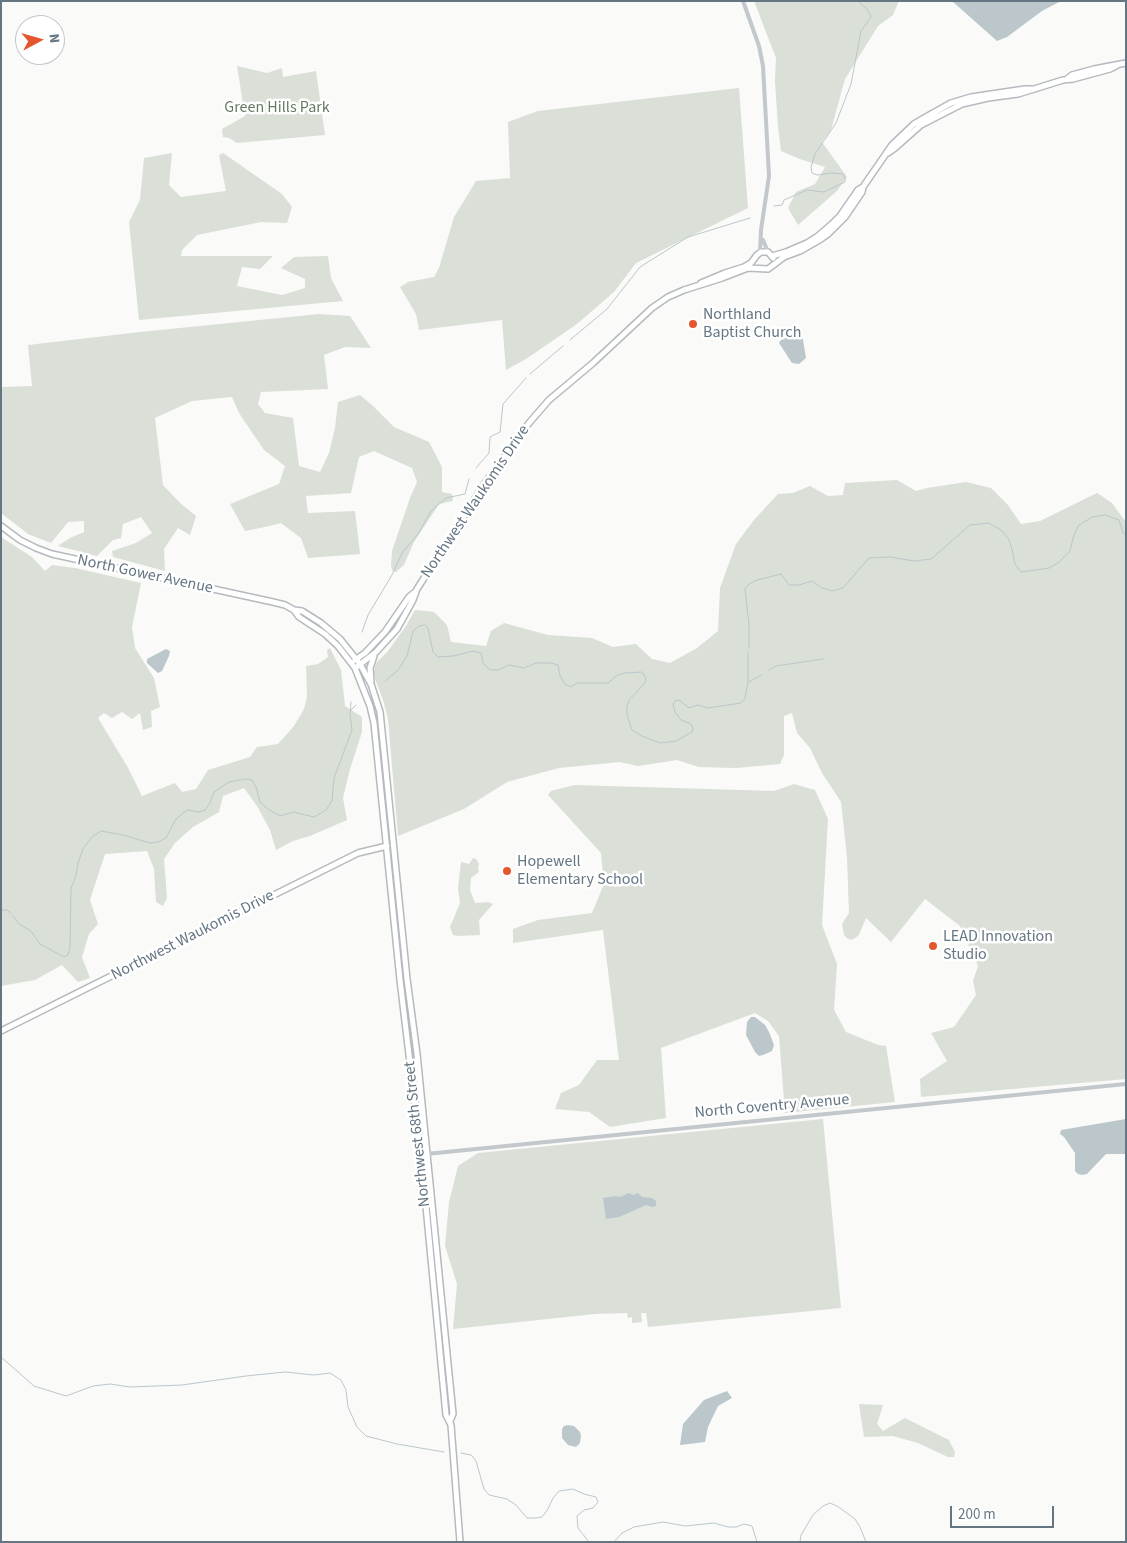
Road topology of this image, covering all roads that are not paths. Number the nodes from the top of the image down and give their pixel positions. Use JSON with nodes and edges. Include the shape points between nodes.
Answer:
{"nodes":[{"id":1,"x":743,"y":1,"type":"edge"},
{"id":2,"x":1126,"y":63,"type":"edge"},
{"id":3,"x":863,"y":187,"type":"junction"},
{"id":4,"x":761,"y":230,"type":"junction"},
{"id":5,"x":760,"y":253,"type":"junction"},
{"id":6,"x":770,"y":254,"type":"junction"},
{"id":7,"x":755,"y":258,"type":"junction"},
{"id":8,"x":772,"y":265,"type":"junction"},
{"id":9,"x":759,"y":268,"type":"junction"},
{"id":10,"x":699,"y":285,"type":"junction"},
{"id":11,"x":1,"y":526,"type":"edge"},
{"id":12,"x":417,"y":590,"type":"junction"},
{"id":13,"x":294,"y":610,"type":"junction"},
{"id":14,"x":376,"y":652,"type":"junction"},
{"id":15,"x":358,"y":662,"type":"junction"},
{"id":16,"x":353,"y":666,"type":"junction"},
{"id":17,"x":371,"y":684,"type":"junction"},
{"id":18,"x":386,"y":846,"type":"junction"},
{"id":19,"x":393,"y":846,"type":"junction"},
{"id":20,"x":397,"y":888,"type":"junction"},
{"id":21,"x":390,"y":889,"type":"junction"},
{"id":22,"x":1,"y":1031,"type":"edge"},
{"id":23,"x":1126,"y":1084,"type":"edge"},
{"id":24,"x":428,"y":1153,"type":"junction"},
{"id":25,"x":421,"y":1154,"type":"junction"},
{"id":26,"x":450,"y":1421,"type":"junction"},
{"id":27,"x":460,"y":1542,"type":"edge"}],
"edges":[{"from":1,"to":4,"type":"street","via":[[763,66],[769,176]]},
{"from":2,"to":3,"type":"main road","via":[[1018,94],[962,104],[921,125],[888,153]]},
{"from":3,"to":6,"type":"main road","via":[[840,216],[818,236],[786,252]]},
{"from":3,"to":8,"type":"main road","via":[[845,217],[828,234]]},
{"from":4,"to":5,"type":"street"},
{"from":4,"to":6,"type":"street","via":[[764,246]]},
{"from":5,"to":6,"type":"main road"},
{"from":5,"to":7,"type":"main road"},
{"from":6,"to":8,"type":"main road"},
{"from":7,"to":9,"type":"main road"},
{"from":7,"to":10,"type":"main road","name":"Northwest Waukomis Drive","via":[[744,267]]},
{"from":8,"to":9,"type":"main road","via":[[765,270]]},
{"from":9,"to":10,"type":"main road","name":"Northwest Waukomis Drive","via":[[748,268]]},
{"from":10,"to":12,"type":"main road","name":"Northwest Waukomis Drive","via":[[668,297],[652,308],[550,400],[485,483]]},
{"from":11,"to":13,"type":"main road","name":"North Gower Avenue","via":[[20,540],[52,554],[269,601]]},
{"from":12,"to":14,"type":"main road","name":"Northwest Waukomis Drive","via":[[397,629]]},
{"from":12,"to":15,"type":"main road","name":"Northwest Waukomis Drive"},
{"from":13,"to":15,"type":"main road","name":"North Gower Avenue","via":[[328,629]]},
{"from":13,"to":16,"type":"main road","name":"North Gower Avenue","via":[[338,646]]},
{"from":14,"to":15,"type":"main road","name":"Northwest Waukomis Drive"},
{"from":14,"to":17,"type":"main road","via":[[370,668]]},
{"from":15,"to":16,"type":"main road","name":"Northwest Waukomis Drive"},
{"from":15,"to":17,"type":"main road","name":"North Gower Avenue"},
{"from":16,"to":18,"type":"main road","via":[[374,723]]},
{"from":17,"to":19,"type":"main road","name":"North Gower Avenue","via":[[380,712]]},
{"from":18,"to":19,"type":"main road","name":"Northwest Waukomis Drive"},
{"from":18,"to":21,"type":"main road","name":"Northwest 68th Street"},
{"from":18,"to":22,"type":"main road","name":"Northwest Waukomis Drive","via":[[358,853]]},
{"from":19,"to":20,"type":"main road","name":"Northwest 68th Street"},
{"from":20,"to":21,"type":"main road"},
{"from":20,"to":24,"type":"main road","name":"Northwest 68th Street"},
{"from":21,"to":25,"type":"main road","name":"Northwest 68th Street"},
{"from":23,"to":24,"type":"street","name":"North Coventry Avenue"},
{"from":24,"to":25,"type":"street","name":"North Coventry Avenue"},
{"from":24,"to":26,"type":"main road","name":"Northwest 68th Street","via":[[453,1414]]},
{"from":25,"to":26,"type":"main road","name":"Northwest 68th Street","via":[[446,1415]]},
{"from":26,"to":27,"type":"main road","name":"Northwest 68th Street"}]}
